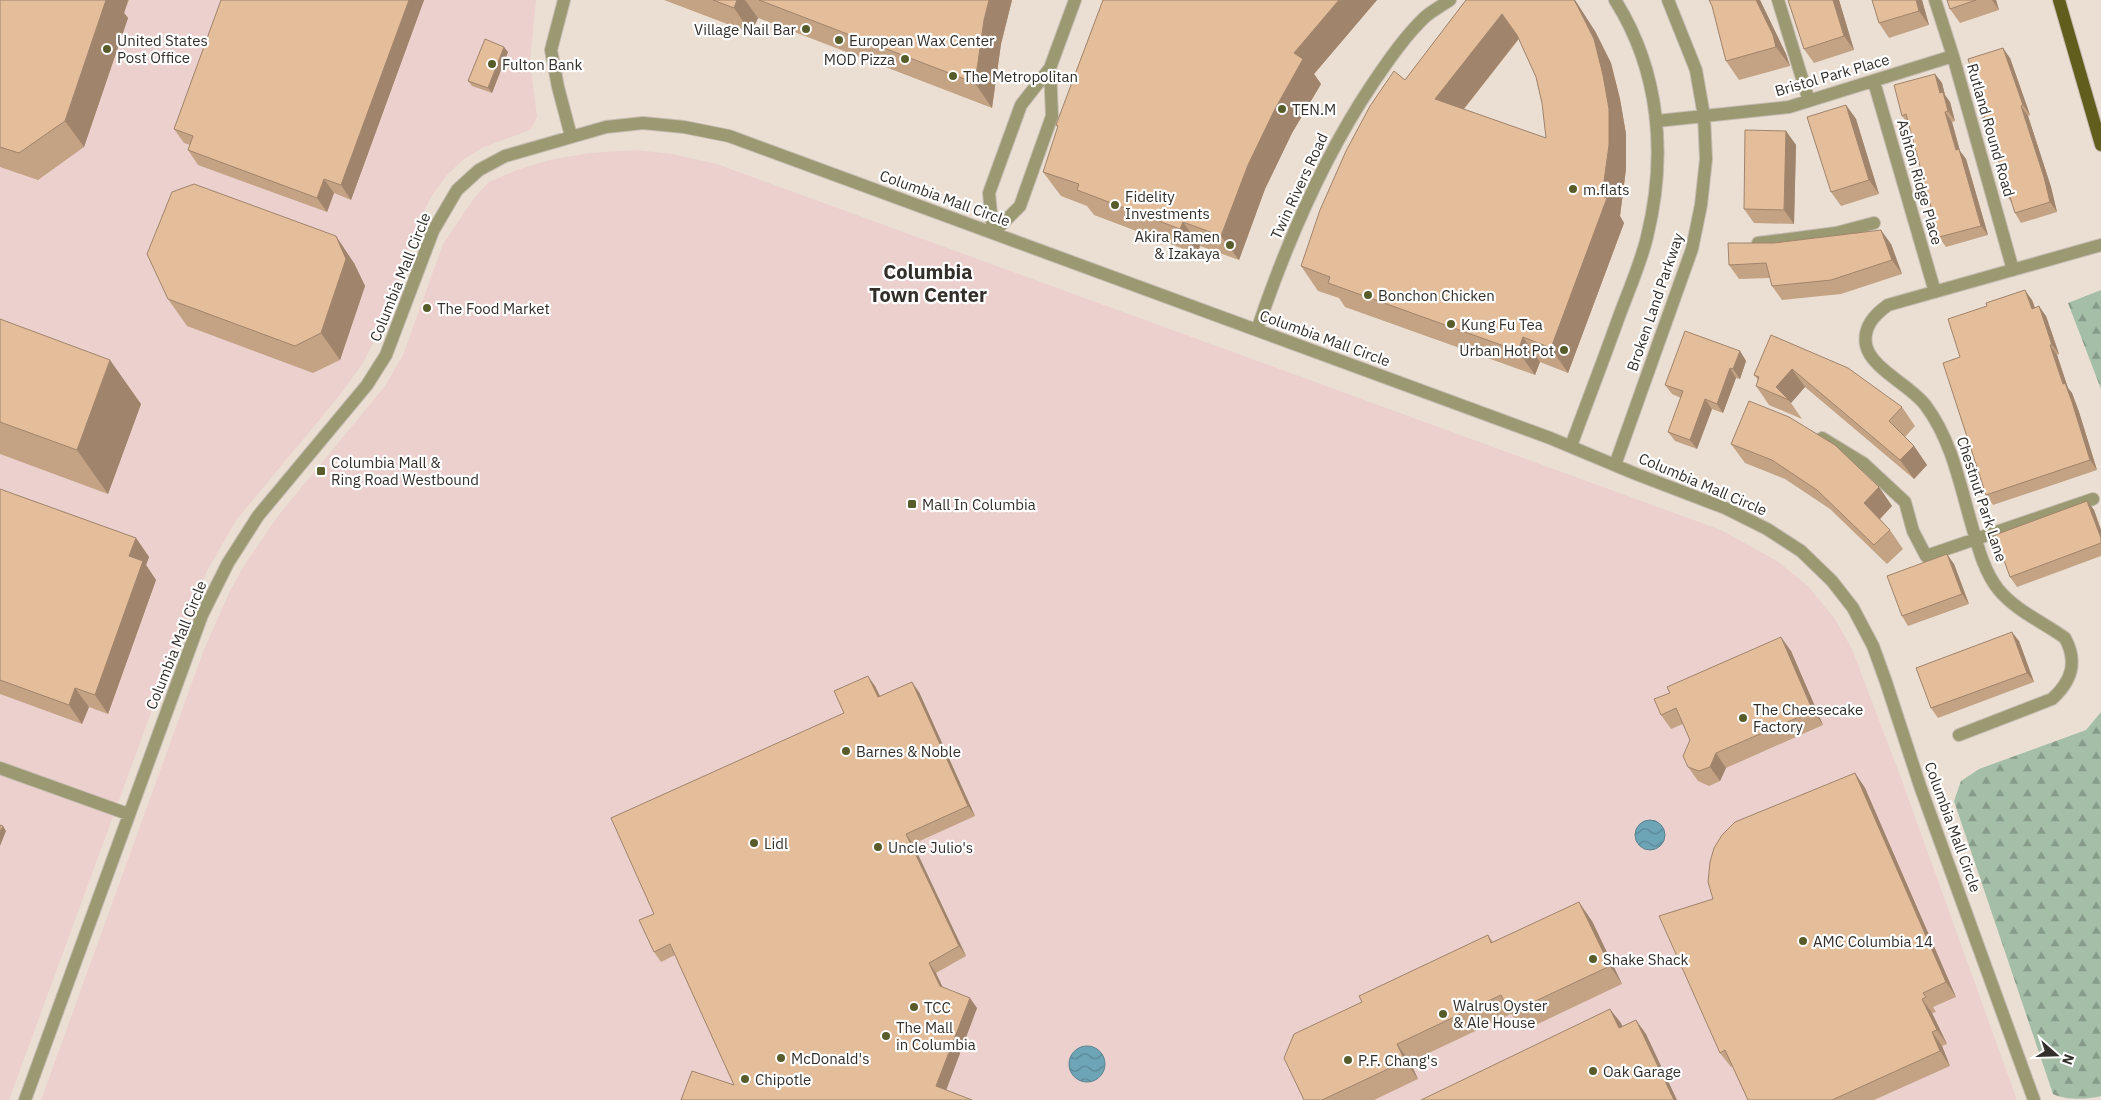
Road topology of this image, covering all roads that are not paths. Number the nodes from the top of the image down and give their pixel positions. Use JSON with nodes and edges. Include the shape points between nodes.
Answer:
{"nodes":[{"id":1,"x":564,"y":0,"type":"edge"},
{"id":2,"x":1075,"y":0,"type":"edge"},
{"id":3,"x":1433,"y":0,"type":"edge"},
{"id":4,"x":1450,"y":0,"type":"edge"},
{"id":5,"x":1615,"y":0,"type":"edge"},
{"id":6,"x":1668,"y":0,"type":"edge"},
{"id":7,"x":1778,"y":0,"type":"edge"},
{"id":8,"x":1935,"y":0,"type":"edge"},
{"id":9,"x":2059,"y":0,"type":"edge"},
{"id":10,"x":1425,"y":17,"type":"junction"},
{"id":11,"x":1953,"y":56,"type":"junction"},
{"id":12,"x":1050,"y":68,"type":"junction"},
{"id":13,"x":1874,"y":82,"type":"junction"},
{"id":14,"x":1809,"y":101,"type":"junction"},
{"id":15,"x":1704,"y":116,"type":"junction"},
{"id":16,"x":1658,"y":121,"type":"junction"},
{"id":17,"x":571,"y":136,"type":"junction"},
{"id":18,"x":2101,"y":144,"type":"edge"},
{"id":19,"x":1874,"y":223,"type":"dead end"},
{"id":20,"x":993,"y":233,"type":"junction"},
{"id":21,"x":1758,"y":242,"type":"edge"},
{"id":22,"x":2101,"y":245,"type":"edge"},
{"id":23,"x":2013,"y":270,"type":"junction"},
{"id":24,"x":1935,"y":292,"type":"junction"},
{"id":25,"x":1257,"y":330,"type":"junction"},
{"id":26,"x":1813,"y":433,"type":"edge"},
{"id":27,"x":1571,"y":446,"type":"junction"},
{"id":28,"x":1615,"y":466,"type":"junction"},
{"id":29,"x":2093,"y":499,"type":"dead end"},
{"id":30,"x":1976,"y":538,"type":"junction"},
{"id":31,"x":1959,"y":735,"type":"dead end"},
{"id":32,"x":0,"y":768,"type":"edge"},
{"id":33,"x":128,"y":814,"type":"junction"},
{"id":34,"x":25,"y":1100,"type":"edge"},
{"id":35,"x":2034,"y":1100,"type":"edge"}],
"edges":[{"from":1,"to":17,"type":"street","via":[[551,50]]},
{"from":2,"to":12,"type":"street"},
{"from":3,"to":10,"type":"street","name":"Twin Rivers Road"},
{"from":4,"to":10,"type":"street","name":"Twin Rivers Road"},
{"from":5,"to":16,"type":"street","name":"Broken Land Parkway","via":[[1641,52],[1652,86]]},
{"from":6,"to":15,"type":"street","name":"Broken Land Parkway","via":[[1696,70]]},
{"from":7,"to":14,"type":"street"},
{"from":8,"to":11,"type":"street","name":"Rutland Round Road"},
{"from":9,"to":18,"type":"main road"},
{"from":10,"to":25,"type":"street","name":"Twin Rivers Road","via":[[1390,58],[1350,118],[1310,194]]},
{"from":11,"to":13,"type":"street","name":"Bristol Park Place"},
{"from":11,"to":23,"type":"street","name":"Rutland Round Road"},
{"from":12,"to":20,"type":"street","via":[[1021,105],[989,193]]},
{"from":12,"to":20,"type":"street","via":[[1052,116],[1020,206]]},
{"from":13,"to":14,"type":"street","name":"Bristol Park Place"},
{"from":13,"to":24,"type":"street","name":"Ashton Ridge Place"},
{"from":14,"to":15,"type":"street","name":"Bristol Park Place","via":[[1789,107]]},
{"from":15,"to":16,"type":"street","name":"Bristol Park Place"},
{"from":15,"to":28,"type":"street","name":"Broken Land Parkway","via":[[1706,159],[1692,249]]},
{"from":16,"to":27,"type":"street","name":"Broken Land Parkway","via":[[1656,196],[1647,238]]},
{"from":17,"to":20,"type":"street","name":"Columbia Mall Circle","via":[[606,127],[643,123],[728,136]]},
{"from":17,"to":33,"type":"street","name":"Columbia Mall Circle","via":[[505,156],[479,170],[457,190],[422,254],[412,291],[386,355],[367,385],[258,516],[228,563],[202,615]]},
{"from":19,"to":21,"type":"street","via":[[1836,233]]},
{"from":20,"to":25,"type":"street","name":"Columbia Mall Circle"},
{"from":22,"to":23,"type":"street","name":"Chestnut Park Lane"},
{"from":23,"to":24,"type":"street","name":"Chestnut Park Lane"},
{"from":24,"to":30,"type":"street","name":"Chestnut Park Lane","via":[[1888,305],[1875,314],[1868,326],[1866,346],[1870,357],[1915,392],[1940,428],[1950,449]]},
{"from":25,"to":27,"type":"street","name":"Columbia Mall Circle"},
{"from":26,"to":30,"type":"street","via":[[1863,462],[1905,502],[1912,531],[1926,556]]},
{"from":27,"to":28,"type":"street","name":"Columbia Mall Circle"},
{"from":28,"to":35,"type":"street","name":"Columbia Mall Circle","via":[[1725,508],[1767,529],[1802,550],[1853,608],[1873,646]]},
{"from":29,"to":30,"type":"street"},
{"from":30,"to":31,"type":"street","name":"Chestnut Park Lane","via":[[1986,568],[1998,588],[2012,603],[2065,638],[2073,664],[2063,690],[2052,699]]},
{"from":32,"to":33,"type":"street"},
{"from":33,"to":34,"type":"street","name":"Columbia Mall Circle"}]}
